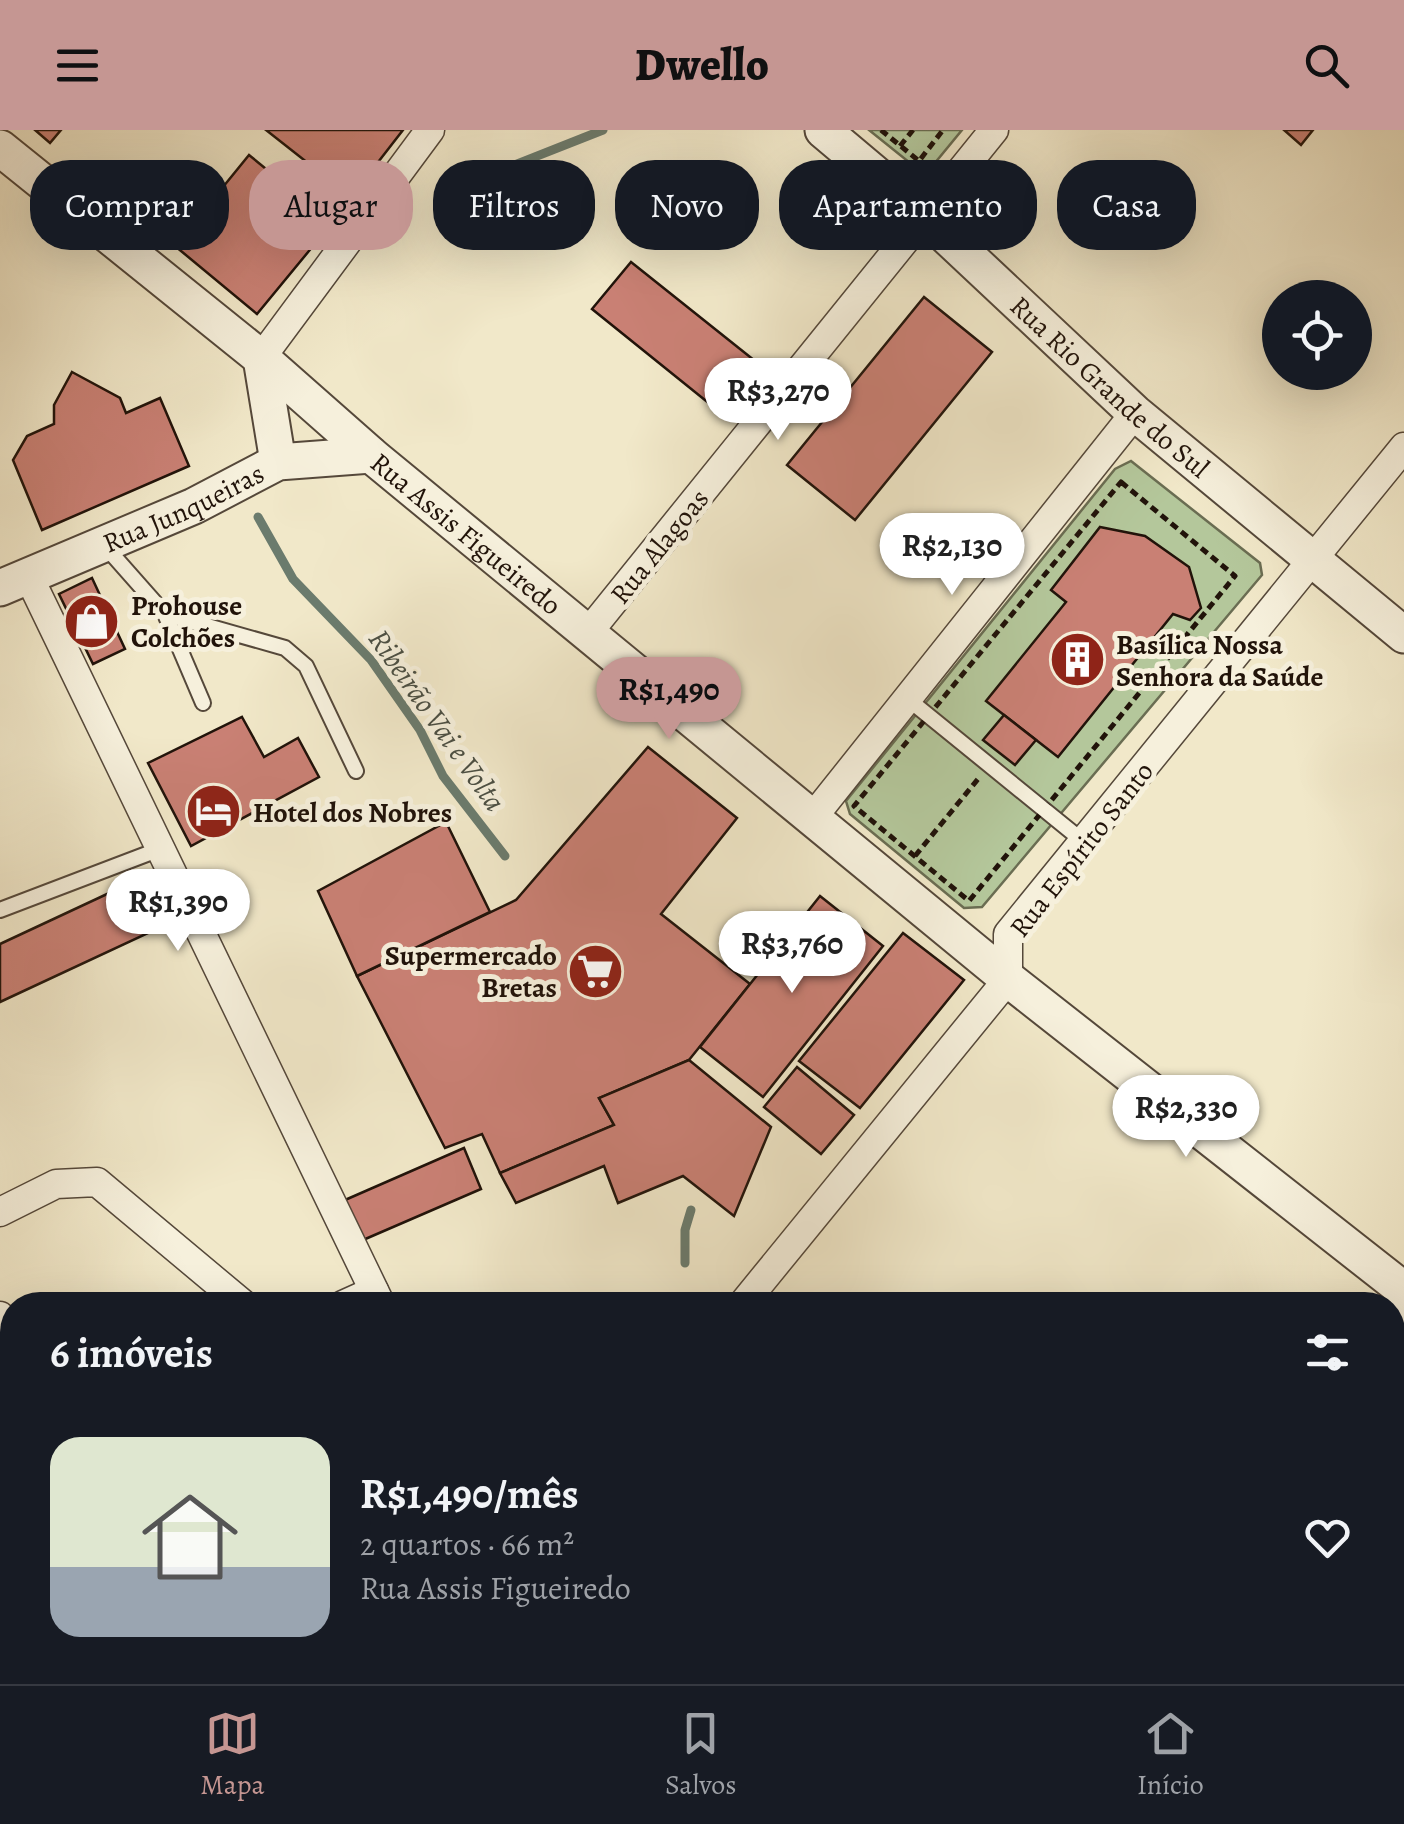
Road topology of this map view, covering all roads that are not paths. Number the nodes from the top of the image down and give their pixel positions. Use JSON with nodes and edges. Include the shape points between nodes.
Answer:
{"nodes":[{"id":1,"x":430,"y":130,"type":"edge"},
{"id":2,"x":823,"y":130,"type":"edge"},
{"id":3,"x":994,"y":130,"type":"edge"},
{"id":4,"x":0,"y":148,"type":"edge"},
{"id":5,"x":859,"y":160,"type":"edge"},
{"id":6,"x":970,"y":160,"type":"edge"},
{"id":7,"x":898,"y":250,"type":"edge"},
{"id":8,"x":961,"y":250,"type":"edge"},
{"id":9,"x":260,"y":358,"type":"junction"},
{"id":10,"x":1135,"y":414,"type":"junction"},
{"id":11,"x":1404,"y":447,"type":"edge"},
{"id":12,"x":371,"y":455,"type":"junction"},
{"id":13,"x":278,"y":462,"type":"junction"},
{"id":14,"x":104,"y":545,"type":"junction"},
{"id":15,"x":1313,"y":558,"type":"junction"},
{"id":16,"x":14,"y":583,"type":"edge"},
{"id":17,"x":165,"y":614,"type":"junction"},
{"id":18,"x":587,"y":634,"type":"junction"},
{"id":19,"x":1404,"y":635,"type":"edge"},
{"id":20,"x":203,"y":703,"type":"dead end"},
{"id":21,"x":919,"y":707,"type":"junction"},
{"id":22,"x":356,"y":770,"type":"dead end"},
{"id":23,"x":813,"y":817,"type":"junction"},
{"id":24,"x":1084,"y":842,"type":"junction"},
{"id":25,"x":160,"y":850,"type":"junction"},
{"id":26,"x":0,"y":910,"type":"edge"},
{"id":27,"x":1008,"y":979,"type":"junction"},
{"id":28,"x":0,"y":1212,"type":"edge"},
{"id":29,"x":1404,"y":1290,"type":"edge"},
{"id":30,"x":228,"y":1292,"type":"edge"},
{"id":31,"x":374,"y":1292,"type":"edge"},
{"id":32,"x":753,"y":1292,"type":"edge"}],
"edges":[{"from":1,"to":9,"type":"street"},
{"from":2,"to":5,"type":"street","name":"Rua Rio Grande do Sul"},
{"from":3,"to":6,"type":"street","name":"Rua Alagoas"},
{"from":4,"to":9,"type":"street","name":"Rua Assis Figueiredo"},
{"from":7,"to":18,"type":"street","name":"Rua Alagoas"},
{"from":8,"to":10,"type":"street","name":"Rua Rio Grande do Sul"},
{"from":9,"to":12,"type":"street","name":"Rua Assis Figueiredo"},
{"from":9,"to":13,"type":"street"},
{"from":10,"to":15,"type":"street","name":"Rua Rio Grande do Sul"},
{"from":10,"to":21,"type":"street"},
{"from":11,"to":15,"type":"street","name":"Rua Espírito Santo"},
{"from":12,"to":13,"type":"street","name":"Rua Junqueiras"},
{"from":12,"to":18,"type":"street","name":"Rua Assis Figueiredo"},
{"from":13,"to":14,"type":"street","name":"Rua Junqueiras"},
{"from":14,"to":16,"type":"street","name":"Rua Junqueiras"},
{"from":14,"to":17,"type":"lane"},
{"from":15,"to":19,"type":"street","name":"Rua Rio Grande do Sul"},
{"from":15,"to":24,"type":"street","name":"Rua Espírito Santo"},
{"from":16,"to":25,"type":"street"},
{"from":17,"to":20,"type":"lane"},
{"from":17,"to":22,"type":"lane","via":[[285,648],[306,666]]},
{"from":18,"to":23,"type":"street","name":"Rua Assis Figueiredo"},
{"from":21,"to":23,"type":"street"},
{"from":21,"to":24,"type":"lane"},
{"from":23,"to":27,"type":"street","name":"Rua Assis Figueiredo"},
{"from":24,"to":27,"type":"street","name":"Rua Espírito Santo","via":[[1008,934]]},
{"from":25,"to":26,"type":"lane"},
{"from":25,"to":31,"type":"street"},
{"from":27,"to":29,"type":"street","name":"Rua Assis Figueiredo"},
{"from":27,"to":32,"type":"street","name":"Rua Espírito Santo"},
{"from":28,"to":30,"type":"street","via":[[56,1184],[97,1182]]}]}
